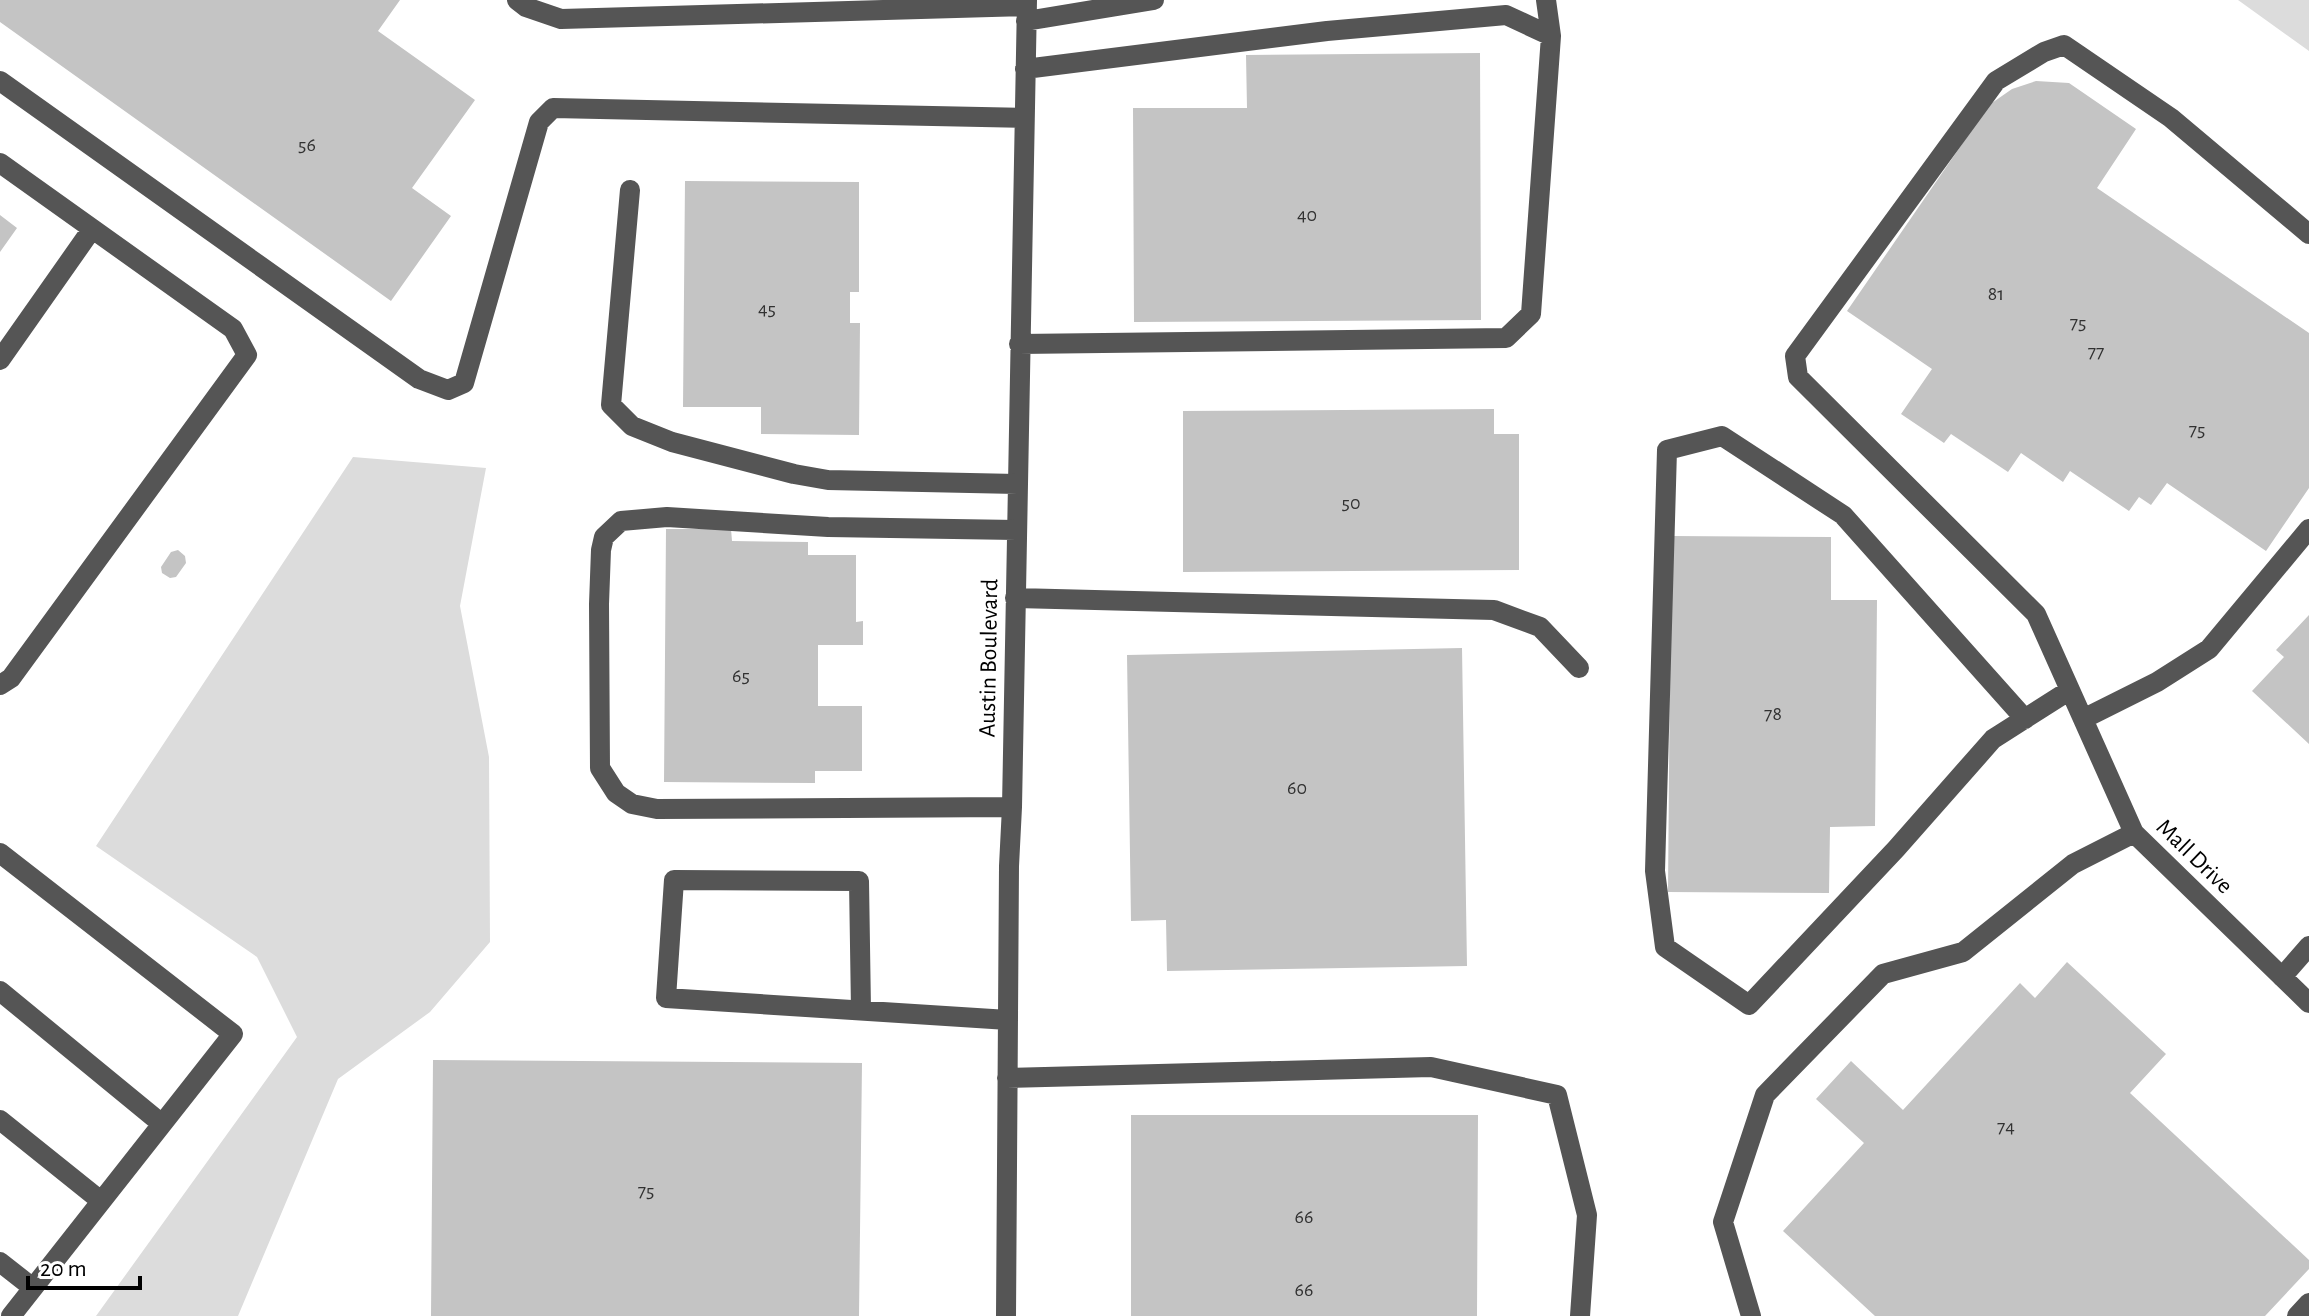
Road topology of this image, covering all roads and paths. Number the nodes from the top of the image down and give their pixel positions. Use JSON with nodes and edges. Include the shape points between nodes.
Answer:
{"nodes":[{"id":1,"x":517,"y":0,"type":"edge"},
{"id":2,"x":1154,"y":0,"type":"edge"},
{"id":3,"x":1546,"y":0,"type":"edge"},
{"id":4,"x":913,"y":5,"type":"edge"},
{"id":5,"x":1026,"y":9,"type":"edge"},
{"id":6,"x":1551,"y":36,"type":"junction"},
{"id":7,"x":1025,"y":69,"type":"junction"},
{"id":8,"x":0,"y":81,"type":"edge"},
{"id":9,"x":1024,"y":118,"type":"junction"},
{"id":10,"x":0,"y":163,"type":"edge"},
{"id":11,"x":630,"y":190,"type":"dead end"},
{"id":12,"x":92,"y":229,"type":"junction"},
{"id":13,"x":2309,"y":234,"type":"edge"},
{"id":14,"x":1019,"y":344,"type":"junction"},
{"id":15,"x":0,"y":360,"type":"edge"},
{"id":16,"x":1017,"y":484,"type":"junction"},
{"id":17,"x":2309,"y":529,"type":"edge"},
{"id":18,"x":1016,"y":530,"type":"junction"},
{"id":19,"x":1015,"y":598,"type":"junction"},
{"id":20,"x":1579,"y":668,"type":"dead end"},
{"id":21,"x":0,"y":685,"type":"edge"},
{"id":22,"x":2070,"y":690,"type":"junction"},
{"id":23,"x":2025,"y":719,"type":"junction"},
{"id":24,"x":2083,"y":719,"type":"junction"},
{"id":25,"x":1012,"y":807,"type":"junction"},
{"id":26,"x":2134,"y":833,"type":"junction"},
{"id":27,"x":0,"y":853,"type":"edge"},
{"id":28,"x":2309,"y":946,"type":"edge"},
{"id":29,"x":2282,"y":977,"type":"junction"},
{"id":30,"x":0,"y":991,"type":"edge"},
{"id":31,"x":2309,"y":1003,"type":"edge"},
{"id":32,"x":861,"y":1010,"type":"junction"},
{"id":33,"x":1008,"y":1020,"type":"junction"},
{"id":34,"x":1007,"y":1078,"type":"junction"},
{"id":35,"x":0,"y":1120,"type":"edge"},
{"id":36,"x":162,"y":1124,"type":"junction"},
{"id":37,"x":101,"y":1201,"type":"junction"},
{"id":38,"x":0,"y":1262,"type":"edge"},
{"id":39,"x":33,"y":1288,"type":"junction"},
{"id":40,"x":2309,"y":1303,"type":"edge"},
{"id":41,"x":11,"y":1316,"type":"edge"},
{"id":42,"x":1006,"y":1316,"type":"edge"},
{"id":43,"x":1580,"y":1316,"type":"edge"},
{"id":44,"x":1751,"y":1316,"type":"edge"},
{"id":45,"x":2297,"y":1316,"type":"edge"}],
"edges":[{"from":1,"to":4,"type":"street","via":[[561,19]]},
{"from":2,"to":5,"type":"street"},
{"from":3,"to":6,"type":"street"},
{"from":4,"to":5,"type":"street"},
{"from":5,"to":7,"type":"street","name":"Austin Boulevard"},
{"from":6,"to":7,"type":"street","via":[[1506,15],[1327,31]]},
{"from":6,"to":14,"type":"street","via":[[1531,314],[1506,338]]},
{"from":7,"to":9,"type":"street","name":"Austin Boulevard"},
{"from":8,"to":9,"type":"street","via":[[419,379],[448,390],[464,383],[539,122],[553,108]]},
{"from":9,"to":14,"type":"street","name":"Austin Boulevard"},
{"from":10,"to":12,"type":"street"},
{"from":11,"to":16,"type":"street","via":[[611,405],[632,426],[672,442],[828,480]]},
{"from":12,"to":15,"type":"street"},
{"from":12,"to":21,"type":"street","via":[[233,329],[247,355],[11,678]]},
{"from":13,"to":22,"type":"street","name":"Mall Drive","via":[[2171,118],[2064,45],[1996,81],[1795,356],[1798,377],[2036,614]]},
{"from":14,"to":16,"type":"street","name":"Austin Boulevard"},
{"from":16,"to":18,"type":"street","name":"Austin Boulevard"},
{"from":17,"to":24,"type":"street","via":[[2209,649]]},
{"from":18,"to":19,"type":"street","name":"Austin Boulevard"},
{"from":18,"to":25,"type":"street","via":[[828,527],[667,517],[621,521],[604,537],[599,604],[600,768],[616,793],[632,804],[657,809]]},
{"from":19,"to":20,"type":"street","via":[[1494,610],[1540,627]]},
{"from":19,"to":25,"type":"street","name":"Austin Boulevard"},
{"from":22,"to":23,"type":"street"},
{"from":22,"to":24,"type":"street","name":"Mall Drive"},
{"from":23,"to":23,"type":"street","via":[[1993,739],[1749,1005],[1665,947],[1655,871],[1667,450],[1722,436],[1843,515]]},
{"from":24,"to":26,"type":"street","name":"Mall Drive"},
{"from":25,"to":33,"type":"street","name":"Austin Boulevard"},
{"from":26,"to":29,"type":"street","name":"Mall Drive"},
{"from":26,"to":44,"type":"street","via":[[2073,864],[1963,952],[1883,974],[1765,1095],[1723,1222]]},
{"from":27,"to":36,"type":"street","via":[[233,1034]]},
{"from":28,"to":29,"type":"street"},
{"from":29,"to":31,"type":"street","name":"Mall Drive"},
{"from":30,"to":36,"type":"street"},
{"from":32,"to":32,"type":"street","via":[[666,998],[674,880],[859,881]]},
{"from":32,"to":33,"type":"street"},
{"from":33,"to":34,"type":"street","name":"Austin Boulevard"},
{"from":34,"to":42,"type":"street","name":"Austin Boulevard"},
{"from":34,"to":43,"type":"street","via":[[1431,1067],[1557,1095],[1587,1215]]},
{"from":35,"to":37,"type":"street"},
{"from":36,"to":37,"type":"street"},
{"from":37,"to":39,"type":"street"},
{"from":38,"to":39,"type":"street"},
{"from":39,"to":41,"type":"street"},
{"from":40,"to":45,"type":"street"}]}
